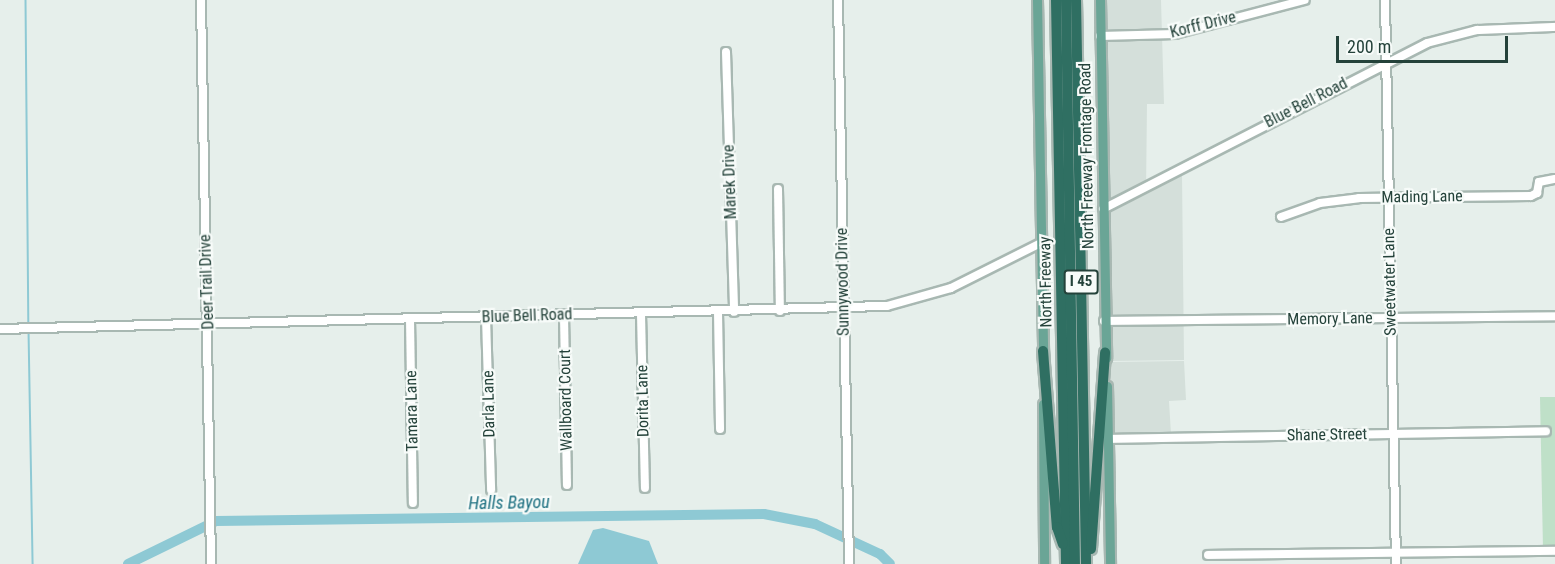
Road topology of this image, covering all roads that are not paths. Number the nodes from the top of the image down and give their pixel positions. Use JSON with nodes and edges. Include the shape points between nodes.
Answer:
{"nodes":[{"id":1,"x":201,"y":0,"type":"edge"},
{"id":2,"x":838,"y":0,"type":"edge"},
{"id":3,"x":1037,"y":0,"type":"edge"},
{"id":4,"x":1056,"y":0,"type":"edge"},
{"id":5,"x":1066,"y":0,"type":"edge"},
{"id":6,"x":1076,"y":0,"type":"edge"},
{"id":7,"x":1100,"y":0,"type":"edge"},
{"id":8,"x":1305,"y":0,"type":"edge"},
{"id":9,"x":1385,"y":0,"type":"edge"},
{"id":10,"x":1555,"y":27,"type":"edge"},
{"id":11,"x":1100,"y":36,"type":"junction"},
{"id":12,"x":726,"y":52,"type":"dead end"},
{"id":13,"x":1386,"y":62,"type":"junction"},
{"id":14,"x":1555,"y":178,"type":"edge"},
{"id":15,"x":777,"y":189,"type":"dead end"},
{"id":16,"x":1389,"y":197,"type":"junction"},
{"id":17,"x":1103,"y":209,"type":"junction"},
{"id":18,"x":1281,"y":217,"type":"dead end"},
{"id":19,"x":1041,"y":243,"type":"junction"},
{"id":20,"x":844,"y":309,"type":"junction"},
{"id":21,"x":780,"y":311,"type":"junction"},
{"id":22,"x":718,"y":312,"type":"junction"},
{"id":23,"x":734,"y":312,"type":"junction"},
{"id":24,"x":641,"y":314,"type":"junction"},
{"id":25,"x":564,"y":315,"type":"junction"},
{"id":26,"x":1555,"y":316,"type":"edge"},
{"id":27,"x":486,"y":317,"type":"junction"},
{"id":28,"x":1391,"y":318,"type":"junction"},
{"id":29,"x":410,"y":319,"type":"junction"},
{"id":30,"x":1104,"y":321,"type":"junction"},
{"id":31,"x":208,"y":324,"type":"junction"},
{"id":32,"x":0,"y":329,"type":"edge"},
{"id":33,"x":1043,"y":351,"type":"junction"},
{"id":34,"x":1106,"y":352,"type":"junction"},
{"id":35,"x":720,"y":429,"type":"dead end"},
{"id":36,"x":1546,"y":432,"type":"dead end"},
{"id":37,"x":1394,"y":434,"type":"junction"},
{"id":38,"x":1108,"y":439,"type":"junction"},
{"id":39,"x":567,"y":485,"type":"dead end"},
{"id":40,"x":645,"y":488,"type":"dead end"},
{"id":41,"x":491,"y":490,"type":"dead end"},
{"id":42,"x":413,"y":503,"type":"dead end"},
{"id":43,"x":1555,"y":551,"type":"edge"},
{"id":44,"x":1396,"y":553,"type":"junction"},
{"id":45,"x":1208,"y":555,"type":"dead end"},
{"id":46,"x":1066,"y":558,"type":"edge"},
{"id":47,"x":211,"y":564,"type":"edge"},
{"id":48,"x":849,"y":564,"type":"edge"},
{"id":49,"x":1044,"y":564,"type":"edge"},
{"id":50,"x":1075,"y":564,"type":"edge"},
{"id":51,"x":1087,"y":564,"type":"edge"},
{"id":52,"x":1110,"y":564,"type":"edge"},
{"id":53,"x":1396,"y":564,"type":"edge"}],
"edges":[{"from":1,"to":31,"type":"street","name":"Deer Trail Drive"},
{"from":2,"to":20,"type":"street","name":"Sunnywood Drive"},
{"from":3,"to":19,"type":"main road"},
{"from":4,"to":46,"type":"highway","name":"North Freeway","number":"I 45"},
{"from":5,"to":50,"type":"highway","name":"North Freeway","number":"I 45"},
{"from":6,"to":51,"type":"highway","number":"I 45"},
{"from":7,"to":11,"type":"main road","name":"North Freeway Frontage Road"},
{"from":8,"to":11,"type":"street","name":"Korff Drive","via":[[1175,34]]},
{"from":9,"to":13,"type":"street","name":"Sweetwater Lane"},
{"from":10,"to":13,"type":"street","name":"Blue Bell Road","via":[[1466,32]]},
{"from":11,"to":17,"type":"main road","name":"North Freeway Frontage Road"},
{"from":12,"to":23,"type":"street","name":"Marek Drive"},
{"from":13,"to":16,"type":"street","name":"Sweetwater Lane"},
{"from":13,"to":17,"type":"street","name":"Blue Bell Road"},
{"from":14,"to":16,"type":"street","name":"Mading Lane","via":[[1539,182],[1538,194],[1531,196]]},
{"from":15,"to":21,"type":"street"},
{"from":16,"to":18,"type":"street","name":"Mading Lane","via":[[1320,203]]},
{"from":16,"to":28,"type":"street","name":"Sweetwater Lane"},
{"from":17,"to":30,"type":"main road","name":"North Freeway Frontage Road"},
{"from":19,"to":20,"type":"street","name":"Blue Bell Road","via":[[951,288],[887,306]]},
{"from":19,"to":33,"type":"main road"},
{"from":20,"to":21,"type":"street","name":"Blue Bell Road"},
{"from":20,"to":48,"type":"street","name":"Sunnywood Drive"},
{"from":21,"to":23,"type":"street","name":"Blue Bell Road"},
{"from":22,"to":23,"type":"street","name":"Blue Bell Road"},
{"from":22,"to":24,"type":"street","name":"Blue Bell Road"},
{"from":22,"to":35,"type":"street"},
{"from":24,"to":25,"type":"street","name":"Blue Bell Road"},
{"from":24,"to":40,"type":"street","name":"Dorita Lane"},
{"from":25,"to":27,"type":"street","name":"Blue Bell Road"},
{"from":25,"to":39,"type":"street","name":"Wallboard Court"},
{"from":26,"to":28,"type":"street","name":"Memory Lane"},
{"from":27,"to":29,"type":"street","name":"Blue Bell Road"},
{"from":27,"to":41,"type":"street","name":"Darla Lane"},
{"from":28,"to":30,"type":"street","name":"Memory Lane"},
{"from":28,"to":37,"type":"street","name":"Sweetwater Lane"},
{"from":29,"to":31,"type":"street","name":"Blue Bell Road"},
{"from":29,"to":42,"type":"street","name":"Tamara Lane"},
{"from":30,"to":34,"type":"main road","name":"North Freeway Frontage Road"},
{"from":31,"to":32,"type":"street","name":"Blue Bell Road"},
{"from":31,"to":47,"type":"street","name":"Deer Trail Drive"},
{"from":33,"to":46,"type":"highway","via":[[1057,527]]},
{"from":33,"to":49,"type":"main road"},
{"from":34,"to":38,"type":"main road","name":"North Freeway Frontage Road"},
{"from":34,"to":51,"type":"highway"},
{"from":36,"to":37,"type":"street","name":"Shane Street"},
{"from":37,"to":38,"type":"street","name":"Shane Street"},
{"from":37,"to":44,"type":"street","name":"Sweetwater Lane"},
{"from":38,"to":52,"type":"main road","name":"North Freeway Frontage Road"},
{"from":43,"to":44,"type":"street"},
{"from":44,"to":45,"type":"street"},
{"from":44,"to":53,"type":"street","name":"Sweetwater Lane"}]}
